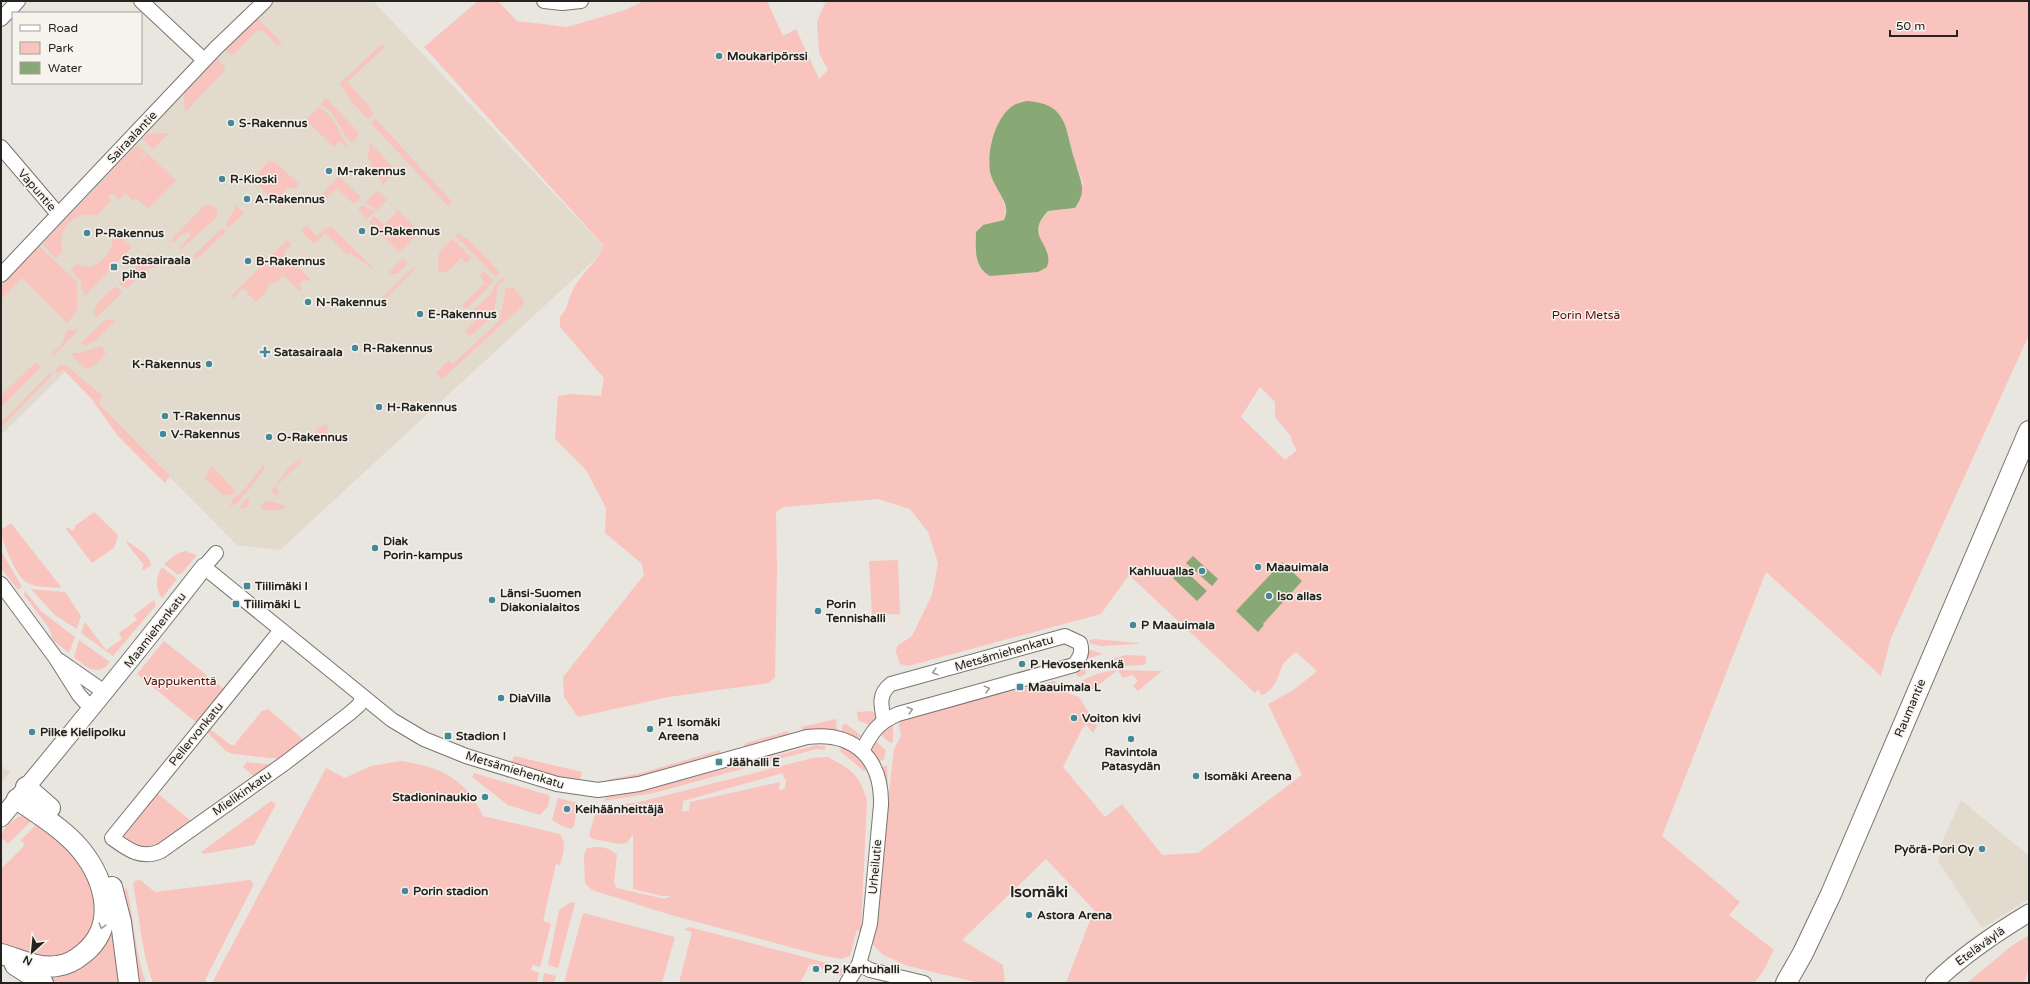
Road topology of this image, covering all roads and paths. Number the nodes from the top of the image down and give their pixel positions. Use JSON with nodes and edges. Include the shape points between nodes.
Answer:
{"nodes":[{"id":1,"x":18,"y":1,"type":"edge"},
{"id":2,"x":141,"y":1,"type":"edge"},
{"id":3,"x":266,"y":1,"type":"edge"},
{"id":4,"x":544,"y":1,"type":"edge"},
{"id":5,"x":581,"y":1,"type":"edge"},
{"id":6,"x":1,"y":19,"type":"edge"},
{"id":7,"x":204,"y":60,"type":"junction"},
{"id":8,"x":1,"y":147,"type":"edge"},
{"id":9,"x":58,"y":214,"type":"junction"},
{"id":10,"x":1,"y":275,"type":"edge"},
{"id":11,"x":2029,"y":431,"type":"edge"},
{"id":12,"x":216,"y":553,"type":"dead end"},
{"id":13,"x":204,"y":567,"type":"junction"},
{"id":14,"x":1,"y":584,"type":"edge"},
{"id":15,"x":281,"y":630,"type":"junction"},
{"id":16,"x":55,"y":657,"type":"junction"},
{"id":17,"x":103,"y":691,"type":"junction"},
{"id":18,"x":363,"y":697,"type":"junction"},
{"id":19,"x":90,"y":707,"type":"junction"},
{"id":20,"x":884,"y":720,"type":"junction"},
{"id":21,"x":862,"y":751,"type":"junction"},
{"id":22,"x":21,"y":793,"type":"junction"},
{"id":23,"x":1,"y":818,"type":"edge"},
{"id":24,"x":112,"y":838,"type":"joint"},
{"id":25,"x":2029,"y":913,"type":"edge"},
{"id":26,"x":1,"y":955,"type":"edge"},
{"id":27,"x":859,"y":964,"type":"junction"},
{"id":28,"x":1,"y":966,"type":"edge"},
{"id":29,"x":28,"y":983,"type":"edge"},
{"id":30,"x":43,"y":983,"type":"edge"},
{"id":31,"x":129,"y":983,"type":"edge"},
{"id":32,"x":847,"y":983,"type":"edge"},
{"id":33,"x":924,"y":983,"type":"edge"},
{"id":34,"x":1786,"y":983,"type":"edge"},
{"id":35,"x":1934,"y":983,"type":"edge"}],
"edges":[{"from":1,"to":6,"type":"street"},
{"from":2,"to":7,"type":"street"},
{"from":3,"to":7,"type":"street","name":"Sairaalantie"},
{"from":4,"to":5,"type":"street"},
{"from":7,"to":9,"type":"street","name":"Sairaalantie"},
{"from":8,"to":9,"type":"street","name":"Vapuntie"},
{"from":9,"to":10,"type":"street","name":"Sairaalantie"},
{"from":11,"to":34,"type":"highway","name":"Raumantie","via":[[1831,894]]},
{"from":12,"to":13,"type":"street"},
{"from":13,"to":15,"type":"street","name":"Metsämiehenkatu"},
{"from":13,"to":17,"type":"main road","name":"Maamiehenkatu","via":[[124,669]]},
{"from":14,"to":16,"type":"street"},
{"from":15,"to":18,"type":"street","name":"Metsämiehenkatu"},
{"from":15,"to":24,"type":"street","name":"Pellervonkatu"},
{"from":16,"to":17,"type":"street"},
{"from":16,"to":19,"type":"street","via":[[79,695]]},
{"from":17,"to":19,"type":"main road","name":"Maamiehenkatu"},
{"from":18,"to":21,"type":"street","name":"Metsämiehenkatu","via":[[392,720],[446,749],[529,777],[582,789],[598,790],[639,784],[796,740],[822,736],[838,738]]},
{"from":18,"to":24,"type":"street","name":"Mielikinkatu","via":[[350,713],[285,763],[161,851],[152,855],[134,852]]},
{"from":19,"to":22,"type":"main road"},
{"from":20,"to":20,"type":"street","name":"Metsämiehenkatu","one_way":true,"via":[[1074,665],[1082,648],[1080,643],[1064,636],[891,684],[881,698]]},
{"from":20,"to":21,"type":"street","name":"Metsämiehenkatu","via":[[872,732]]},
{"from":21,"to":27,"type":"street","name":"Urheilutie","via":[[875,768],[881,790],[881,805],[870,924]]},
{"from":22,"to":23,"type":"main road"},
{"from":22,"to":26,"type":"highway","one_way":true,"via":[[81,850],[100,881],[104,894],[104,918],[96,940],[89,949],[70,962],[58,966],[42,966]]},
{"from":22,"to":31,"type":"highway","via":[[67,822],[104,866],[117,903]]},
{"from":25,"to":35,"type":"main road","name":"Eteläväylä","via":[[1973,949]]},
{"from":26,"to":30,"type":"highway"},
{"from":27,"to":32,"type":"street","name":"Urheilutie"},
{"from":27,"to":33,"type":"street","via":[[870,970]]},
{"from":28,"to":29,"type":"highway"}]}
